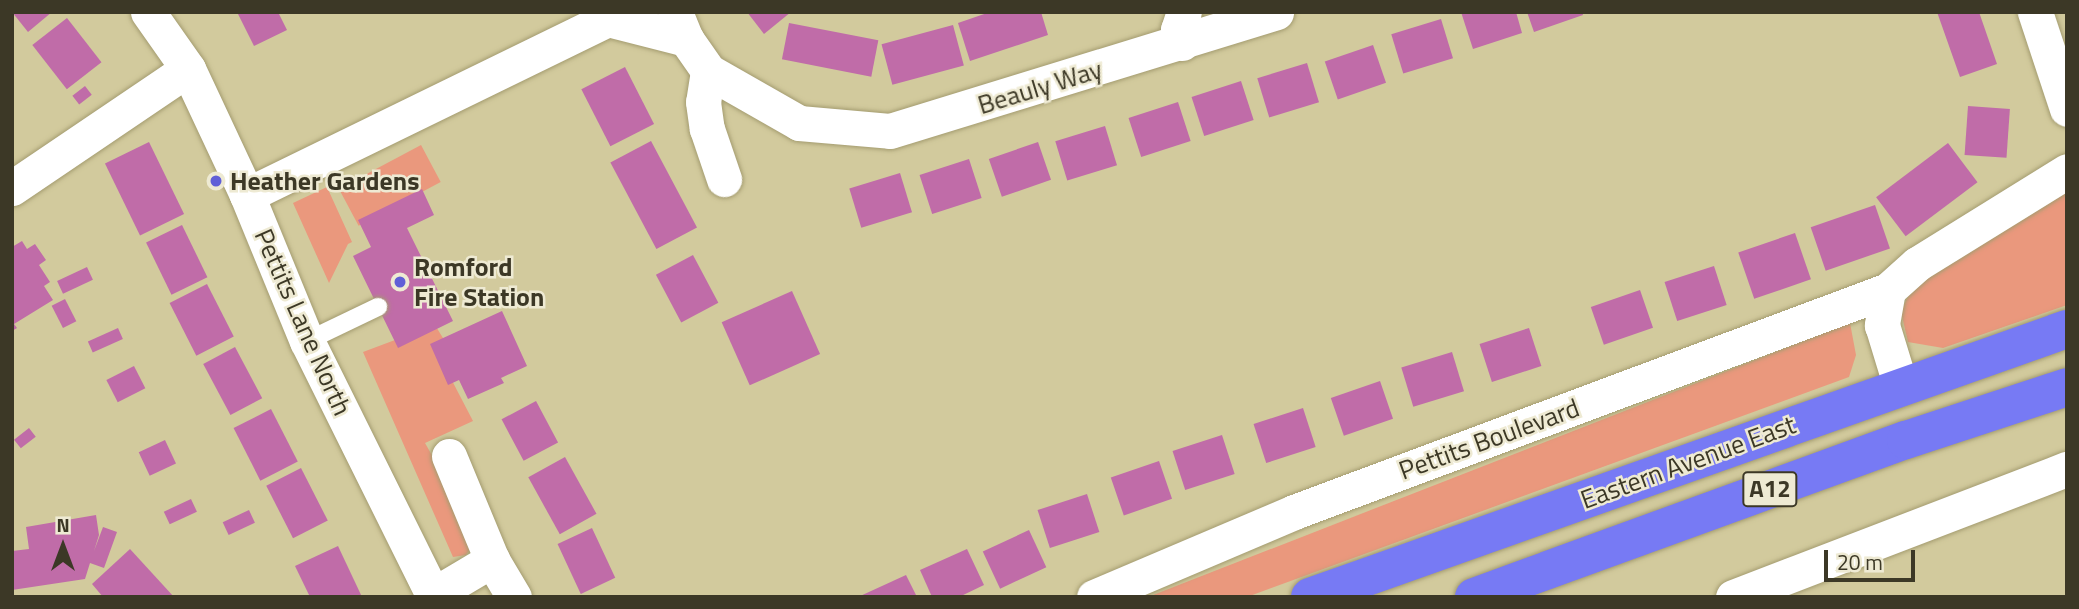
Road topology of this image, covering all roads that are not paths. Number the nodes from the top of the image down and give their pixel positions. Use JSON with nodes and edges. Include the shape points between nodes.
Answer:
{"nodes":[{"id":1,"x":148,"y":12,"type":"edge"},
{"id":2,"x":1276,"y":12,"type":"edge"},
{"id":3,"x":2035,"y":12,"type":"edge"},
{"id":4,"x":609,"y":16,"type":"edge"},
{"id":5,"x":681,"y":26,"type":"edge"},
{"id":6,"x":1183,"y":28,"type":"edge"},
{"id":7,"x":188,"y":69,"type":"junction"},
{"id":8,"x":708,"y":71,"type":"junction"},
{"id":9,"x":2067,"y":109,"type":"edge"},
{"id":10,"x":2067,"y":170,"type":"edge"},
{"id":11,"x":724,"y":179,"type":"dead end"},
{"id":12,"x":12,"y":188,"type":"edge"},
{"id":13,"x":247,"y":195,"type":"junction"},
{"id":14,"x":1888,"y":290,"type":"junction"},
{"id":15,"x":378,"y":307,"type":"dead end"},
{"id":16,"x":2067,"y":328,"type":"edge"},
{"id":17,"x":307,"y":341,"type":"junction"},
{"id":18,"x":1901,"y":387,"type":"junction"},
{"id":19,"x":2067,"y":387,"type":"edge"},
{"id":20,"x":449,"y":456,"type":"dead end"},
{"id":21,"x":2067,"y":469,"type":"edge"},
{"id":22,"x":492,"y":560,"type":"junction"},
{"id":23,"x":434,"y":596,"type":"edge"},
{"id":24,"x":514,"y":597,"type":"edge"},
{"id":25,"x":1094,"y":597,"type":"edge"},
{"id":26,"x":1310,"y":597,"type":"edge"},
{"id":27,"x":1474,"y":597,"type":"edge"},
{"id":28,"x":1733,"y":597,"type":"edge"}],
"edges":[{"from":1,"to":7,"type":"street","name":"Pettits Lane North"},
{"from":2,"to":6,"type":"street","name":"Beauly Way"},
{"from":3,"to":9,"type":"street"},
{"from":4,"to":5,"type":"street"},
{"from":4,"to":13,"type":"street"},
{"from":5,"to":8,"type":"street"},
{"from":6,"to":8,"type":"street","name":"Beauly Way","via":[[890,131],[799,123]]},
{"from":7,"to":12,"type":"street"},
{"from":7,"to":13,"type":"street","name":"Pettits Lane North"},
{"from":8,"to":11,"type":"street","via":[[703,103],[706,129]]},
{"from":10,"to":14,"type":"street","via":[[1917,264]]},
{"from":13,"to":17,"type":"street","name":"Pettits Lane North"},
{"from":14,"to":18,"type":"street","via":[[1882,325]]},
{"from":14,"to":25,"type":"street","name":"Pettits Boulevard","via":[[1294,512]]},
{"from":15,"to":17,"type":"lane"},
{"from":16,"to":18,"type":"highway","name":"Eastern Avenue East","number":"A12"},
{"from":17,"to":23,"type":"street","name":"Pettits Lane North"},
{"from":18,"to":26,"type":"highway","name":"Eastern Avenue East","number":"A12"},
{"from":19,"to":27,"type":"highway","name":"Eastern Avenue East","number":"A12","via":[[1906,439]]},
{"from":20,"to":22,"type":"street"},
{"from":21,"to":28,"type":"street"},
{"from":22,"to":23,"type":"street"},
{"from":22,"to":24,"type":"street"}]}
